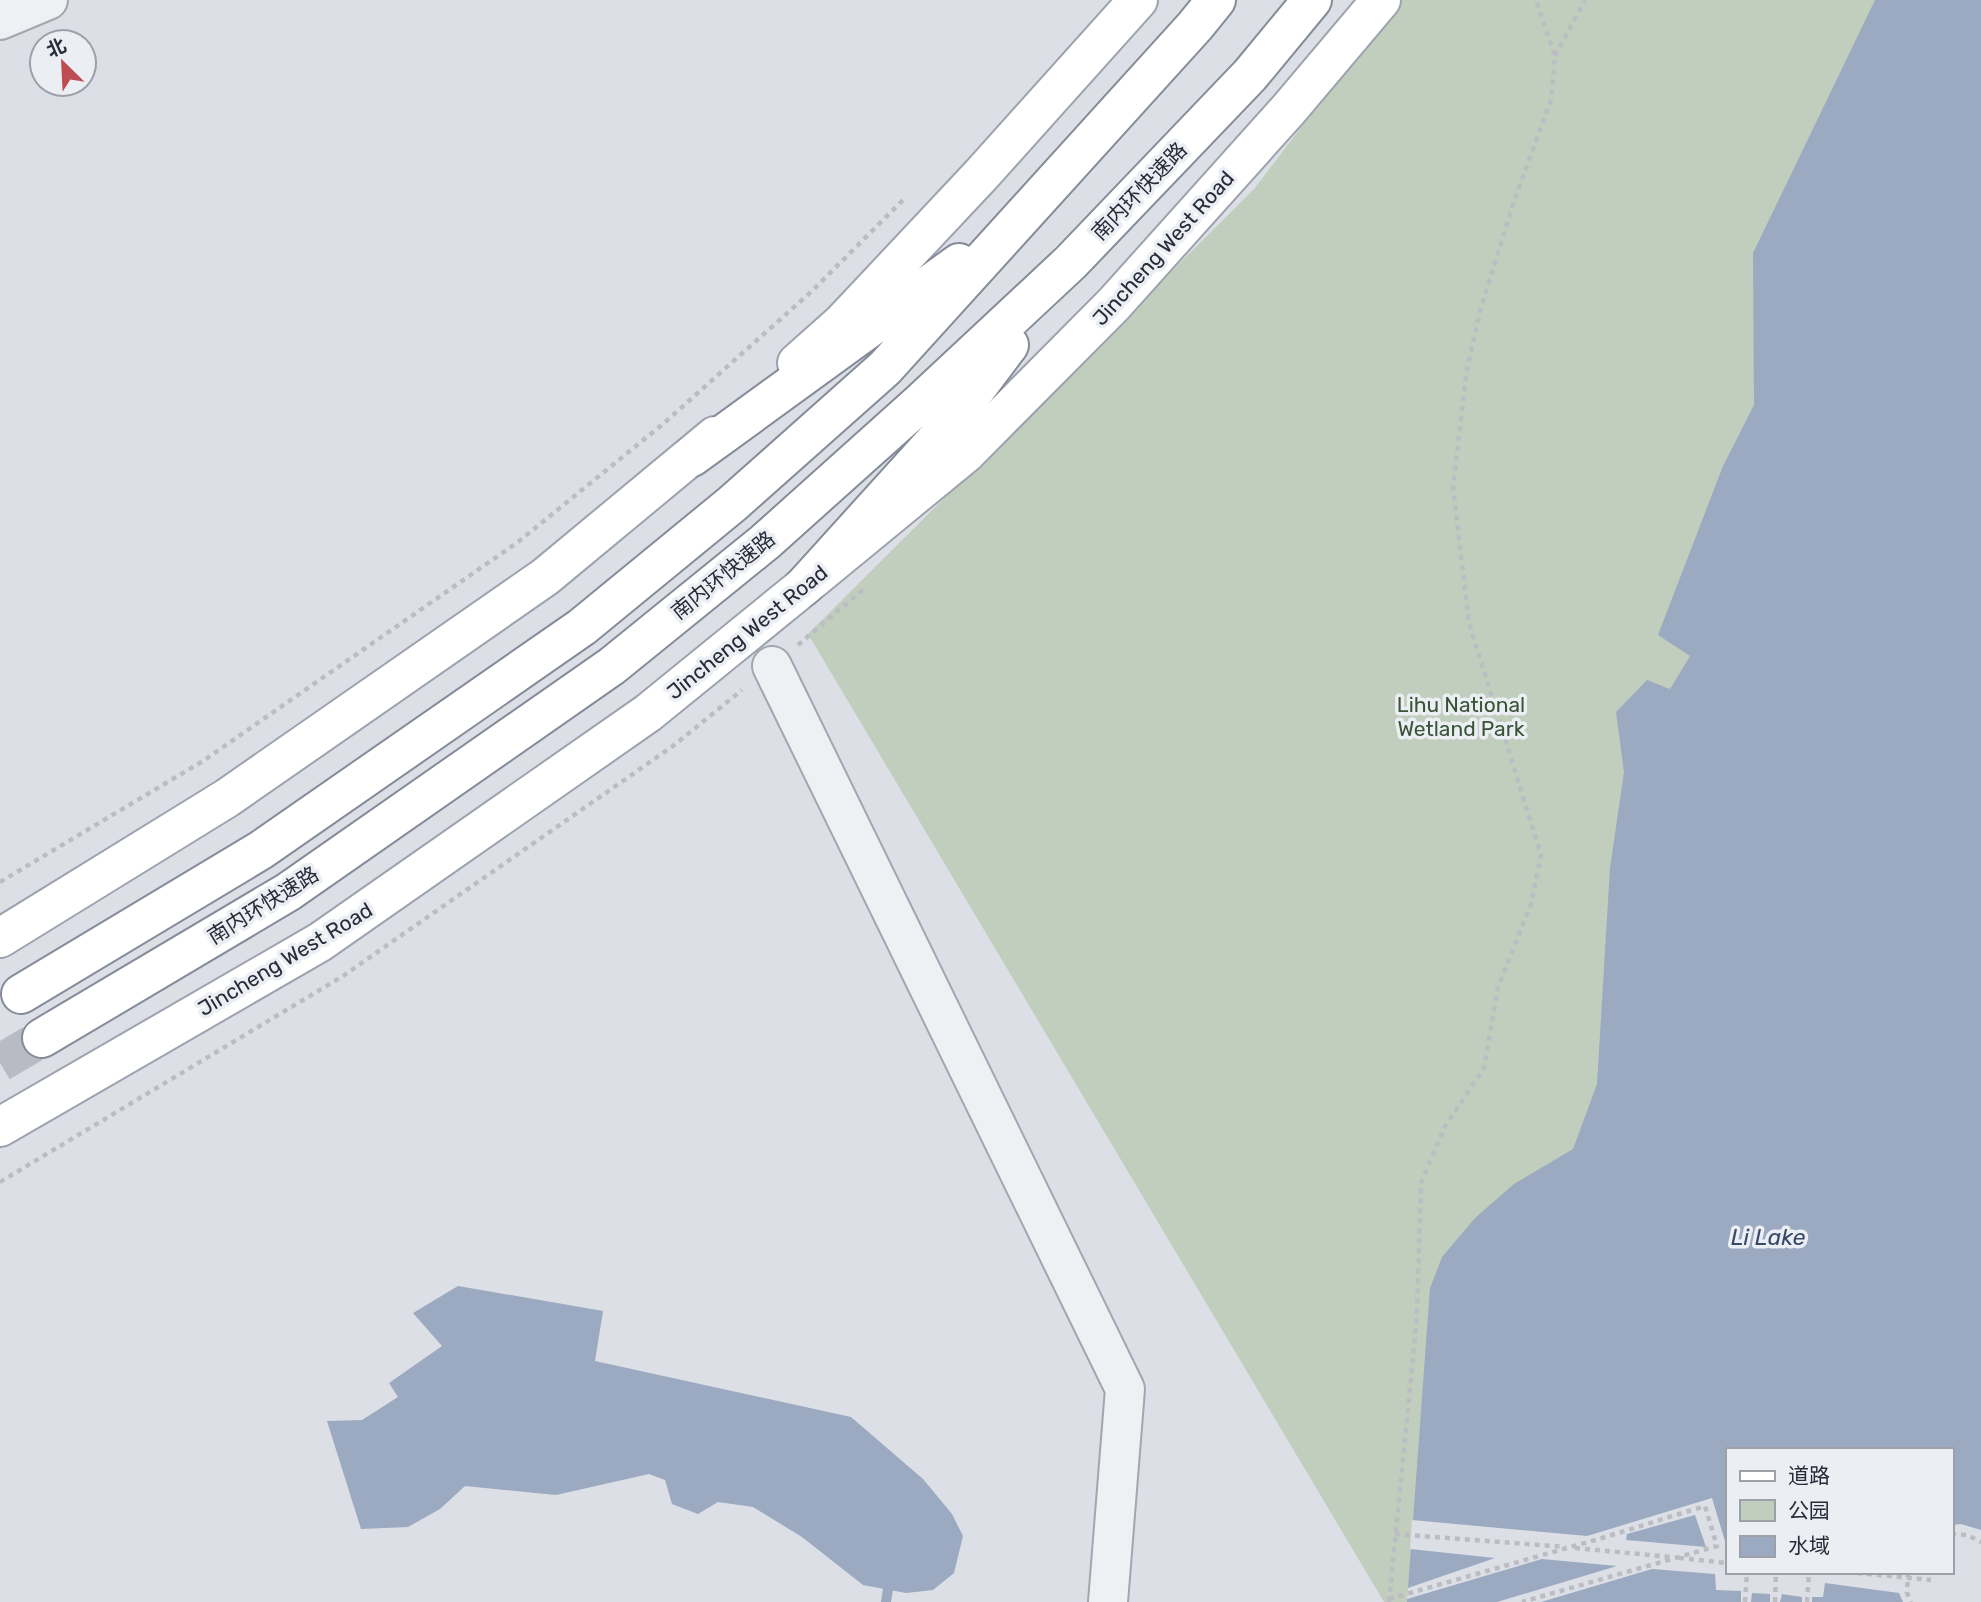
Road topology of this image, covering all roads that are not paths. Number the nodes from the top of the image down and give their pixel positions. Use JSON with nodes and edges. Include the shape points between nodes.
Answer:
{"nodes":[{"id":1,"x":48,"y":0,"type":"edge"},
{"id":2,"x":1138,"y":0,"type":"edge"},
{"id":3,"x":1216,"y":0,"type":"edge"},
{"id":4,"x":1312,"y":0,"type":"edge"},
{"id":5,"x":1381,"y":0,"type":"edge"},
{"id":6,"x":0,"y":20,"type":"edge"},
{"id":7,"x":1023,"y":216,"type":"junction"},
{"id":8,"x":1071,"y":262,"type":"junction"},
{"id":9,"x":692,"y":457,"type":"junction"},
{"id":10,"x":803,"y":587,"type":"junction"},
{"id":11,"x":772,"y":666,"type":"dead end"},
{"id":12,"x":0,"y":938,"type":"edge"},
{"id":13,"x":21,"y":994,"type":"dead end"},
{"id":14,"x":42,"y":1038,"type":"tunnel mouth"},
{"id":15,"x":0,"y":1127,"type":"edge"},
{"id":16,"x":1108,"y":1602,"type":"edge"}],
"edges":[{"from":1,"to":6,"type":"street"},
{"from":2,"to":9,"type":"main road","via":[[842,323]]},
{"from":3,"to":7,"type":"main road"},
{"from":4,"to":8,"type":"main road","name":"南内环快速路","via":[[1250,75]]},
{"from":5,"to":10,"type":"main road","name":"Jincheng West Road","via":[[1114,304],[966,453]]},
{"from":7,"to":9,"type":"main road"},
{"from":7,"to":13,"type":"main road","via":[[885,368],[732,505],[582,627],[261,850]]},
{"from":8,"to":10,"type":"main road","via":[[944,430]]},
{"from":8,"to":14,"type":"main road","name":"南内环快速路","via":[[765,542],[612,666],[288,892]]},
{"from":9,"to":12,"type":"main road","via":[[545,577],[408,673],[227,798]]},
{"from":10,"to":15,"type":"main road","name":"Jincheng West Road","via":[[648,713],[331,934]]},
{"from":11,"to":16,"type":"street","via":[[1125,1389]]}]}
